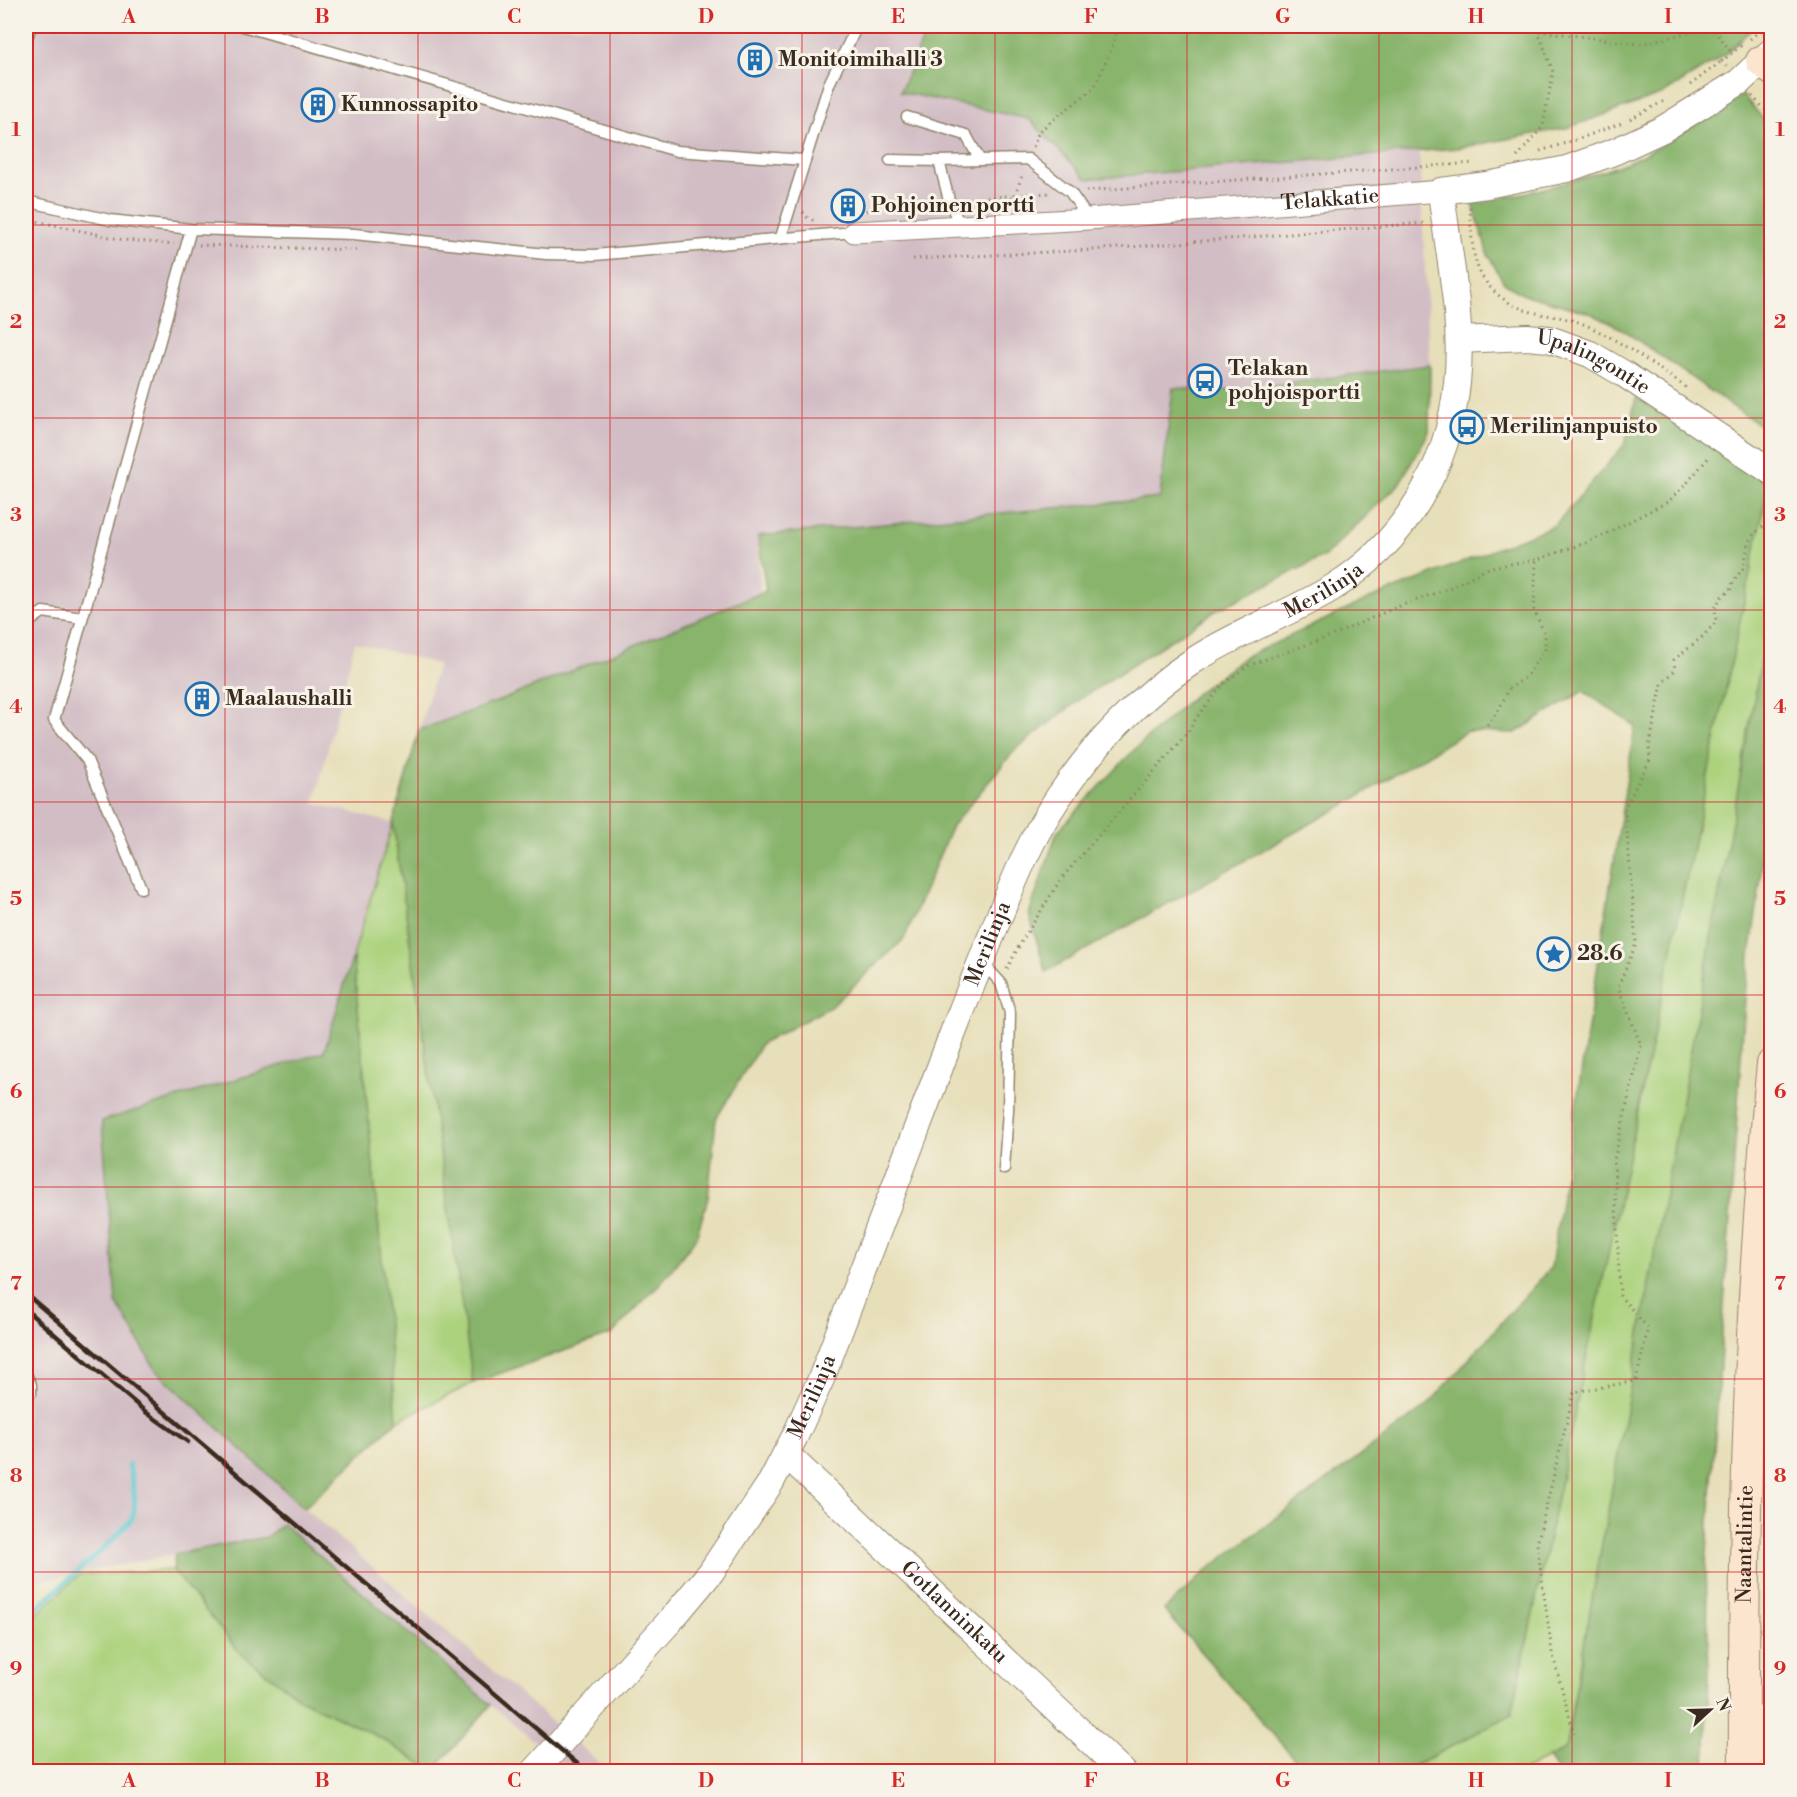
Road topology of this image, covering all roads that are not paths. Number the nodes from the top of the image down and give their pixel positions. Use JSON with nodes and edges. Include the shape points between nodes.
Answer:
{"nodes":[{"id":1,"x":31,"y":26,"type":"edge"},
{"id":2,"x":243,"y":26,"type":"edge"},
{"id":3,"x":857,"y":26,"type":"edge"},
{"id":4,"x":26,"y":42,"type":"edge"},
{"id":5,"x":1768,"y":60,"type":"edge"},
{"id":6,"x":907,"y":117,"type":"dead end"},
{"id":7,"x":804,"y":160,"type":"junction"},
{"id":8,"x":890,"y":160,"type":"dead end"},
{"id":9,"x":980,"y":160,"type":"junction"},
{"id":10,"x":939,"y":161,"type":"junction"},
{"id":11,"x":1441,"y":191,"type":"junction"},
{"id":12,"x":26,"y":201,"type":"edge"},
{"id":13,"x":1089,"y":219,"type":"junction"},
{"id":14,"x":858,"y":223,"type":"joint"},
{"id":15,"x":960,"y":226,"type":"junction"},
{"id":16,"x":191,"y":229,"type":"junction"},
{"id":17,"x":782,"y":237,"type":"junction"},
{"id":18,"x":1459,"y":340,"type":"junction"},
{"id":19,"x":1772,"y":472,"type":"edge"},
{"id":20,"x":82,"y":618,"type":"junction"},
{"id":21,"x":26,"y":624,"type":"edge"},
{"id":22,"x":141,"y":888,"type":"dead end"},
{"id":23,"x":980,"y":961,"type":"junction"},
{"id":24,"x":1772,"y":1064,"type":"edge"},
{"id":25,"x":1004,"y":1169,"type":"dead end"},
{"id":26,"x":26,"y":1374,"type":"edge"},
{"id":27,"x":31,"y":1393,"type":"dead end"},
{"id":28,"x":786,"y":1454,"type":"junction"},
{"id":29,"x":1743,"y":1648,"type":"junction"},
{"id":30,"x":534,"y":1772,"type":"edge"},
{"id":31,"x":1123,"y":1772,"type":"edge"},
{"id":32,"x":1744,"y":1772,"type":"edge"},
{"id":33,"x":1767,"y":1772,"type":"edge"}],
"edges":[{"from":1,"to":4,"type":"lane"},
{"from":2,"to":7,"type":"lane","via":[[677,151]]},
{"from":3,"to":7,"type":"lane","via":[[829,84]]},
{"from":5,"to":11,"type":"street","name":"Telakkatie","via":[[1663,129],[1616,151],[1567,169]]},
{"from":6,"to":9,"type":"lane","via":[[966,135]]},
{"from":7,"to":17,"type":"lane"},
{"from":8,"to":10,"type":"lane"},
{"from":9,"to":10,"type":"lane"},
{"from":9,"to":13,"type":"lane","via":[[1028,159],[1070,192]]},
{"from":10,"to":15,"type":"lane"},
{"from":11,"to":13,"type":"street","name":"Telakkatie"},
{"from":11,"to":18,"type":"street","name":"Merilinja"},
{"from":12,"to":16,"type":"lane","via":[[110,220]]},
{"from":13,"to":15,"type":"street","name":"Telakkatie"},
{"from":14,"to":15,"type":"street","name":"Telakkatie"},
{"from":14,"to":17,"type":"lane"},
{"from":16,"to":17,"type":"lane","via":[[354,234],[546,254],[595,255]]},
{"from":16,"to":20,"type":"lane"},
{"from":18,"to":19,"type":"street","name":"Upalingontie","via":[[1527,337],[1567,344],[1624,374]]},
{"from":18,"to":23,"type":"street","name":"Merilinja","via":[[1454,408],[1444,446],[1425,490],[1394,536],[1332,588],[1192,662],[1128,715],[1078,770],[1040,827],[1023,856]]},
{"from":20,"to":21,"type":"lane","via":[[43,612]]},
{"from":20,"to":22,"type":"lane","via":[[54,720],[87,760]]},
{"from":23,"to":25,"type":"lane","via":[[1000,983],[1010,1013]]},
{"from":23,"to":28,"type":"street","name":"Merilinja","via":[[821,1378]]},
{"from":24,"to":29,"type":"main road","name":"Naantalintie","via":[[1758,1216],[1748,1412]]},
{"from":26,"to":27,"type":"lane"},
{"from":28,"to":30,"type":"street","name":"Merilinja","via":[[711,1572]]},
{"from":28,"to":31,"type":"street","name":"Gotlanninkatu"},
{"from":29,"to":32,"type":"main road","name":"Naantalintie"},
{"from":29,"to":33,"type":"main road"}]}
